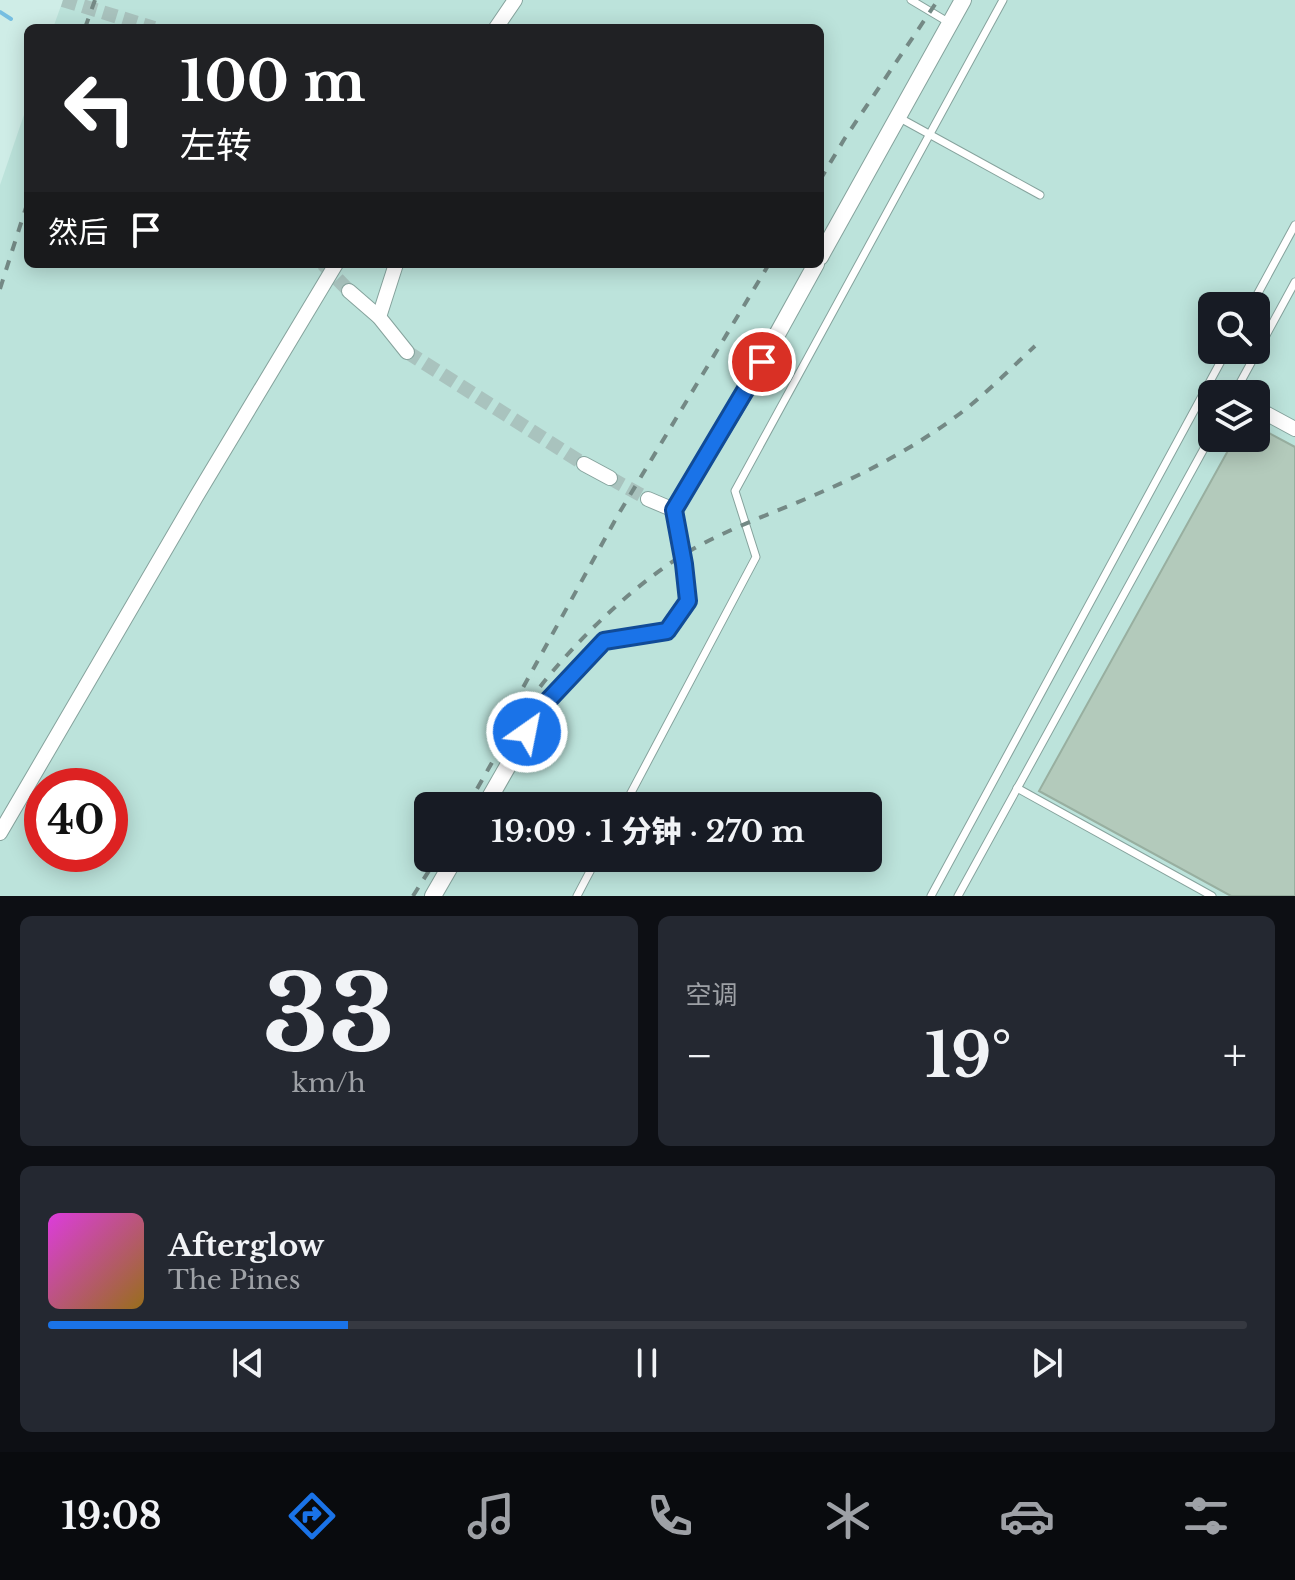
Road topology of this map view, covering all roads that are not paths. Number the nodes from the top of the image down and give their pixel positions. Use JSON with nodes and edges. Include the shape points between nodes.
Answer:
{"nodes":[{"id":1,"x":515,"y":0,"type":"edge"},
{"id":2,"x":911,"y":0,"type":"edge"},
{"id":3,"x":963,"y":0,"type":"edge"},
{"id":4,"x":1003,"y":0,"type":"edge"},
{"id":5,"x":950,"y":23,"type":"junction"},
{"id":6,"x":499,"y":24,"type":"edge"},
{"id":7,"x":898,"y":117,"type":"junction"},
{"id":8,"x":930,"y":135,"type":"junction"},
{"id":9,"x":1040,"y":195,"type":"dead end"},
{"id":10,"x":1295,"y":225,"type":"edge"},
{"id":11,"x":824,"y":250,"type":"edge"},
{"id":12,"x":334,"y":268,"type":"edge"},
{"id":13,"x":395,"y":268,"type":"edge"},
{"id":14,"x":814,"y":268,"type":"edge"},
{"id":15,"x":1295,"y":282,"type":"edge"},
{"id":16,"x":349,"y":291,"type":"tunnel mouth"},
{"id":17,"x":1259,"y":292,"type":"edge"},
{"id":18,"x":1293,"y":292,"type":"edge"},
{"id":19,"x":379,"y":317,"type":"junction"},
{"id":20,"x":407,"y":352,"type":"tunnel mouth"},
{"id":21,"x":1219,"y":364,"type":"edge"},
{"id":22,"x":1242,"y":380,"type":"edge"},
{"id":23,"x":1270,"y":416,"type":"edge"},
{"id":24,"x":1295,"y":429,"type":"edge"},
{"id":25,"x":1202,"y":452,"type":"edge"},
{"id":26,"x":584,"y":464,"type":"tunnel mouth"},
{"id":27,"x":610,"y":478,"type":"tunnel mouth"},
{"id":28,"x":648,"y":499,"type":"tunnel mouth"},
{"id":29,"x":674,"y":510,"type":"junction"},
{"id":30,"x":1017,"y":788,"type":"junction"},
{"id":31,"x":493,"y":792,"type":"edge"},
{"id":32,"x":631,"y":792,"type":"edge"},
{"id":33,"x":0,"y":833,"type":"edge"},
{"id":34,"x":447,"y":872,"type":"edge"},
{"id":35,"x":590,"y":872,"type":"edge"},
{"id":36,"x":433,"y":896,"type":"edge"},
{"id":37,"x":577,"y":896,"type":"edge"},
{"id":38,"x":931,"y":896,"type":"edge"},
{"id":39,"x":958,"y":896,"type":"edge"},
{"id":40,"x":1212,"y":896,"type":"edge"}],
"edges":[{"from":1,"to":6,"type":"street"},
{"from":2,"to":5,"type":"lane"},
{"from":3,"to":5,"type":"street"},
{"from":4,"to":8,"type":"lane"},
{"from":5,"to":7,"type":"street"},
{"from":7,"to":8,"type":"lane"},
{"from":7,"to":11,"type":"street"},
{"from":8,"to":9,"type":"lane"},
{"from":8,"to":32,"type":"lane","via":[[735,491],[756,557]]},
{"from":10,"to":17,"type":"lane"},
{"from":12,"to":33,"type":"street"},
{"from":13,"to":19,"type":"street"},
{"from":14,"to":29,"type":"street"},
{"from":15,"to":18,"type":"lane"},
{"from":16,"to":19,"type":"street"},
{"from":18,"to":22,"type":"lane"},
{"from":19,"to":20,"type":"street"},
{"from":21,"to":38,"type":"lane"},
{"from":23,"to":24,"type":"street"},
{"from":25,"to":30,"type":"lane"},
{"from":26,"to":27,"type":"street"},
{"from":28,"to":29,"type":"street"},
{"from":29,"to":31,"type":"street","via":[[688,601],[667,631],[604,641],[541,708]]},
{"from":30,"to":39,"type":"lane"},
{"from":30,"to":40,"type":"lane"},
{"from":34,"to":36,"type":"street"},
{"from":35,"to":37,"type":"lane"}]}
